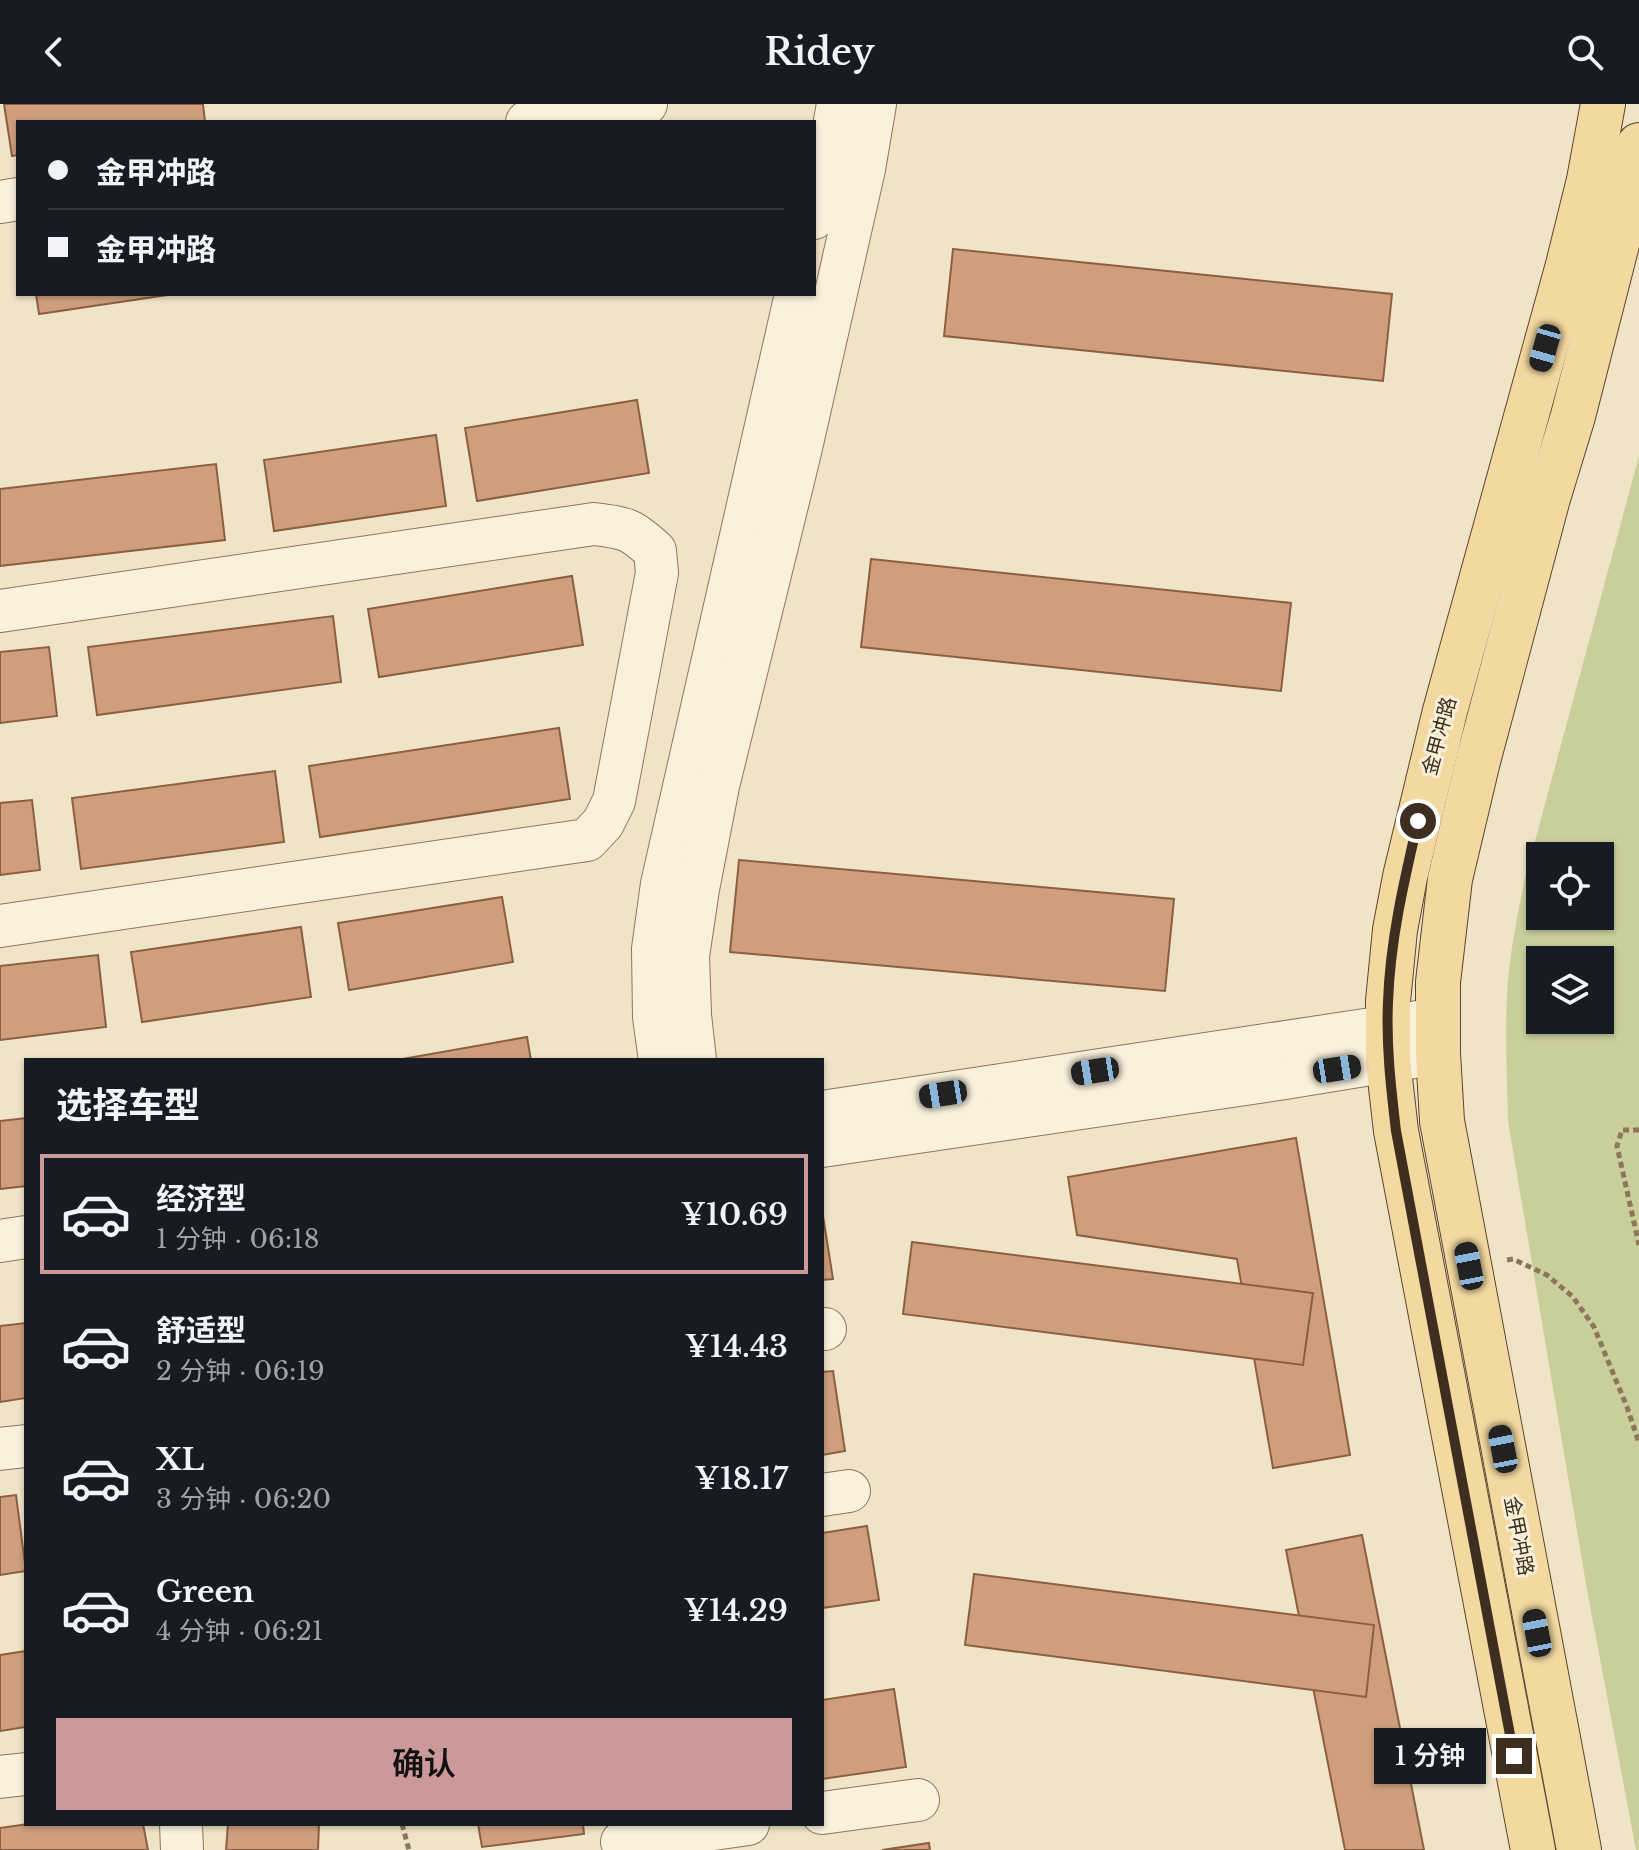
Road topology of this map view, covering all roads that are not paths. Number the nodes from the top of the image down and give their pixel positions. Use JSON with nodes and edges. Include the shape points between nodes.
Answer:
{"nodes":[{"id":1,"x":646,"y":104,"type":"edge"},
{"id":2,"x":838,"y":104,"type":"edge"},
{"id":3,"x":875,"y":104,"type":"edge"},
{"id":4,"x":1603,"y":104,"type":"edge"},
{"id":5,"x":540,"y":120,"type":"edge"},
{"id":6,"x":1639,"y":145,"type":"edge"},
{"id":7,"x":816,"y":210,"type":"edge"},
{"id":8,"x":796,"y":296,"type":"edge"},
{"id":9,"x":0,"y":611,"type":"edge"},
{"id":10,"x":0,"y":926,"type":"edge"},
{"id":11,"x":1438,"y":1036,"type":"junction"},
{"id":12,"x":1388,"y":1044,"type":"junction"},
{"id":13,"x":660,"y":1058,"type":"edge"},
{"id":14,"x":695,"y":1058,"type":"edge"},
{"id":15,"x":824,"y":1112,"type":"edge"},
{"id":16,"x":824,"y":1146,"type":"edge"},
{"id":17,"x":24,"y":1237,"type":"edge"},
{"id":18,"x":0,"y":1241,"type":"edge"},
{"id":19,"x":24,"y":1259,"type":"edge"},
{"id":20,"x":0,"y":1262,"type":"edge"},
{"id":21,"x":24,"y":1446,"type":"edge"},
{"id":22,"x":0,"y":1449,"type":"edge"},
{"id":23,"x":24,"y":1774,"type":"edge"},
{"id":24,"x":0,"y":1777,"type":"edge"},
{"id":25,"x":918,"y":1800,"type":"dead end"},
{"id":26,"x":824,"y":1813,"type":"edge"},
{"id":27,"x":181,"y":1826,"type":"edge"},
{"id":28,"x":731,"y":1826,"type":"edge"},
{"id":29,"x":621,"y":1839,"type":"edge"},
{"id":30,"x":182,"y":1850,"type":"edge"},
{"id":31,"x":1533,"y":1850,"type":"edge"},
{"id":32,"x":1579,"y":1850,"type":"edge"}],
"edges":[{"from":1,"to":5,"type":"street"},
{"from":2,"to":7,"type":"street"},
{"from":3,"to":14,"type":"street","via":[[698,889],[688,956]]},
{"from":4,"to":12,"type":"main road","name":"金甲冲路","via":[[1568,265],[1424,793],[1395,930]]},
{"from":6,"to":11,"type":"main road","name":"金甲冲路","via":[[1453,864],[1438,982]]},
{"from":8,"to":13,"type":"street","via":[[662,884],[653,949]]},
{"from":9,"to":10,"type":"street","via":[[594,524],[636,533],[655,551],[657,573],[614,801],[587,840]]},
{"from":11,"to":12,"type":"street"},
{"from":11,"to":32,"type":"main road","name":"金甲冲路","via":[[1442,1121]]},
{"from":12,"to":15,"type":"street"},
{"from":12,"to":16,"type":"street"},
{"from":12,"to":31,"type":"main road","name":"金甲冲路","via":[[1396,1131]]},
{"from":17,"to":18,"type":"street"},
{"from":19,"to":20,"type":"street"},
{"from":21,"to":22,"type":"street"},
{"from":23,"to":24,"type":"street"},
{"from":25,"to":26,"type":"street"},
{"from":27,"to":30,"type":"street"},
{"from":28,"to":29,"type":"street"}]}
